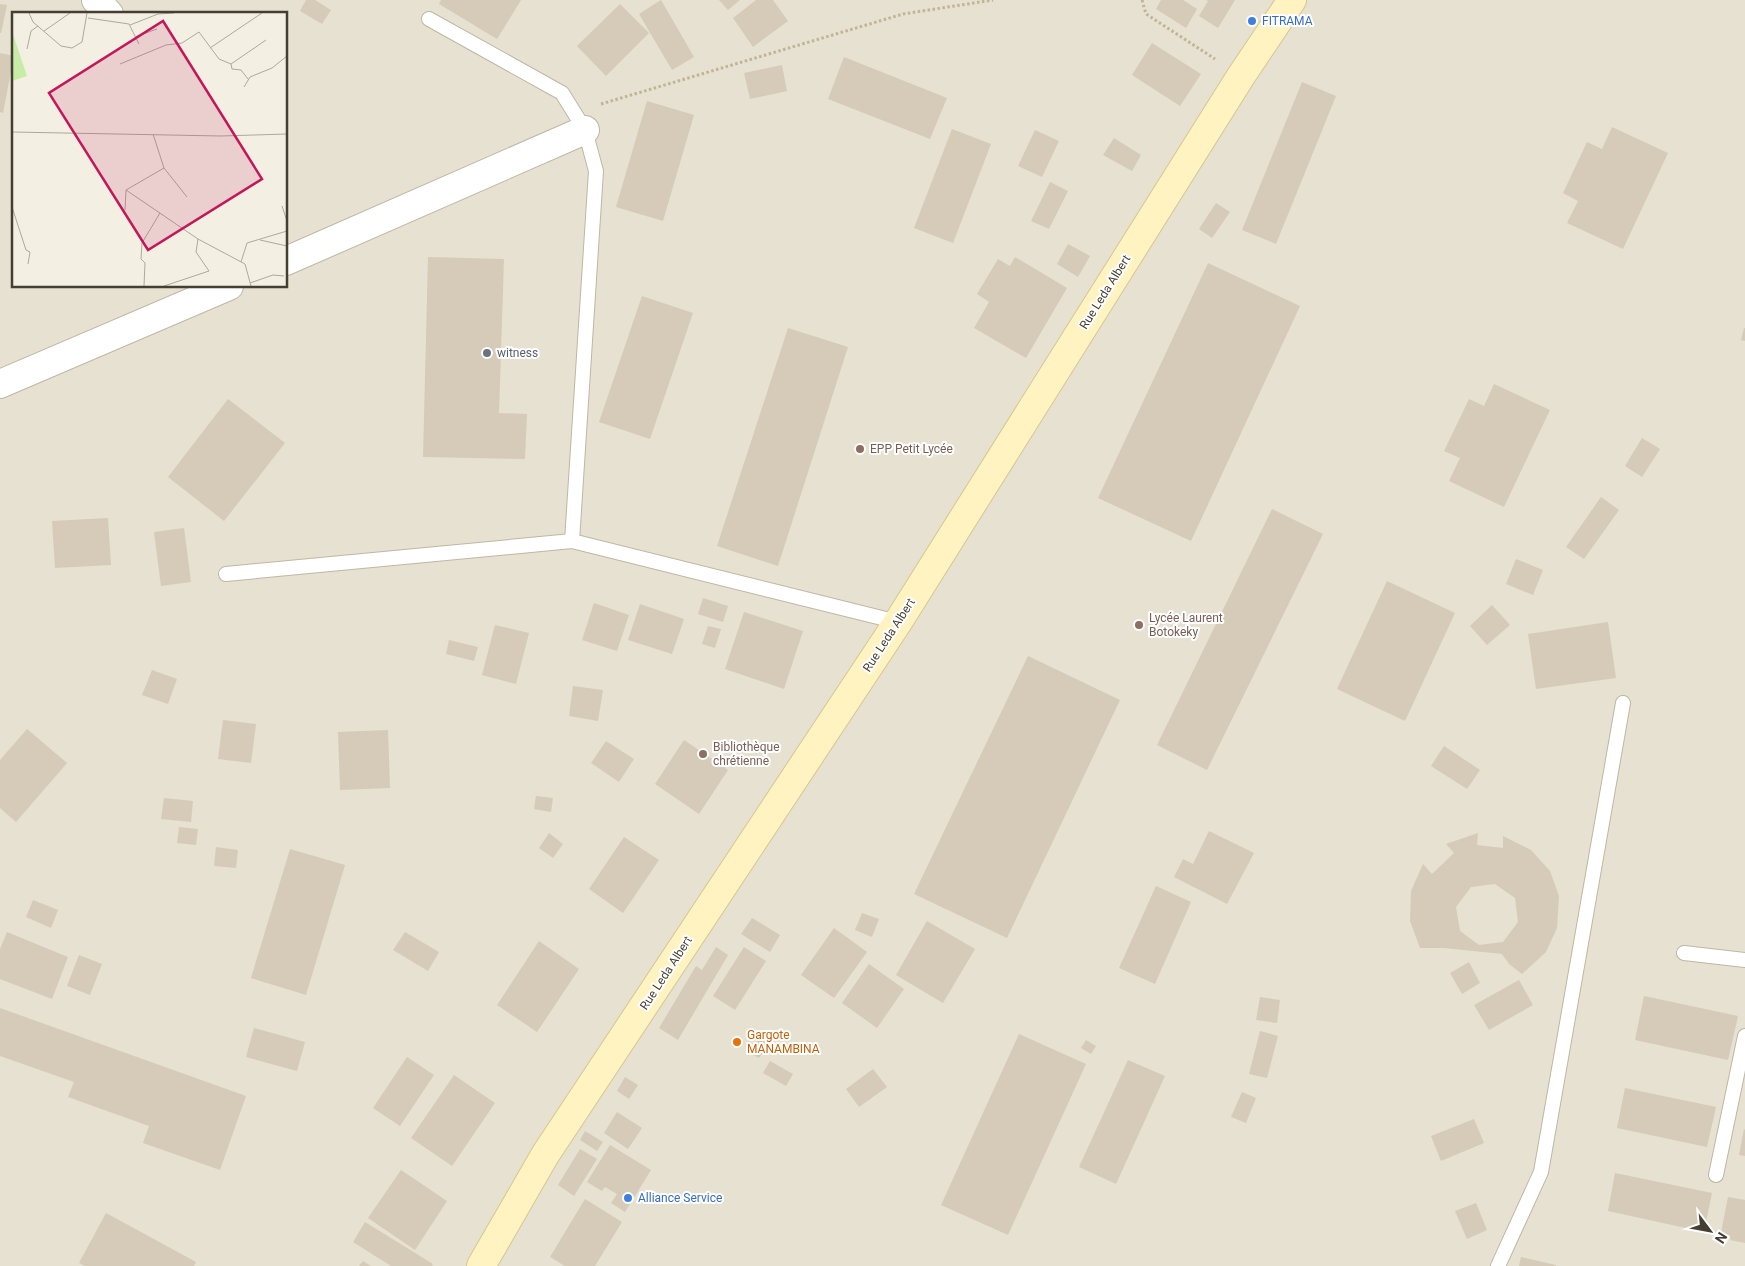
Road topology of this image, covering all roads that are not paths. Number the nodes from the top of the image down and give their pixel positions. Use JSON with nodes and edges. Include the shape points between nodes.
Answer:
{"nodes":[{"id":1,"x":96,"y":0,"type":"edge"},
{"id":2,"x":1292,"y":0,"type":"edge"},
{"id":3,"x":107,"y":12,"type":"edge"},
{"id":4,"x":429,"y":19,"type":"dead end"},
{"id":5,"x":580,"y":121,"type":"junction"},
{"id":6,"x":288,"y":260,"type":"edge"},
{"id":7,"x":224,"y":288,"type":"edge"},
{"id":8,"x":0,"y":384,"type":"edge"},
{"id":9,"x":572,"y":541,"type":"junction"},
{"id":10,"x":226,"y":574,"type":"dead end"},
{"id":11,"x":898,"y":622,"type":"junction"},
{"id":12,"x":1623,"y":703,"type":"dead end"},
{"id":13,"x":1684,"y":953,"type":"dead end"},
{"id":14,"x":1745,"y":960,"type":"edge"},
{"id":15,"x":1745,"y":1036,"type":"edge"},
{"id":16,"x":1716,"y":1175,"type":"dead end"},
{"id":17,"x":481,"y":1266,"type":"edge"},
{"id":18,"x":1498,"y":1266,"type":"edge"}],
"edges":[{"from":1,"to":3,"type":"street"},
{"from":2,"to":11,"type":"street","name":"Rue Leda Albert"},
{"from":4,"to":5,"type":"lane","via":[[562,94]]},
{"from":5,"to":6,"type":"street"},
{"from":5,"to":9,"type":"lane","via":[[596,170]]},
{"from":7,"to":8,"type":"street"},
{"from":9,"to":10,"type":"lane"},
{"from":9,"to":11,"type":"lane"},
{"from":11,"to":17,"type":"street","name":"Rue Leda Albert","via":[[545,1155]]},
{"from":12,"to":18,"type":"lane","via":[[1541,1172]]},
{"from":13,"to":14,"type":"lane"},
{"from":15,"to":16,"type":"lane"}]}
